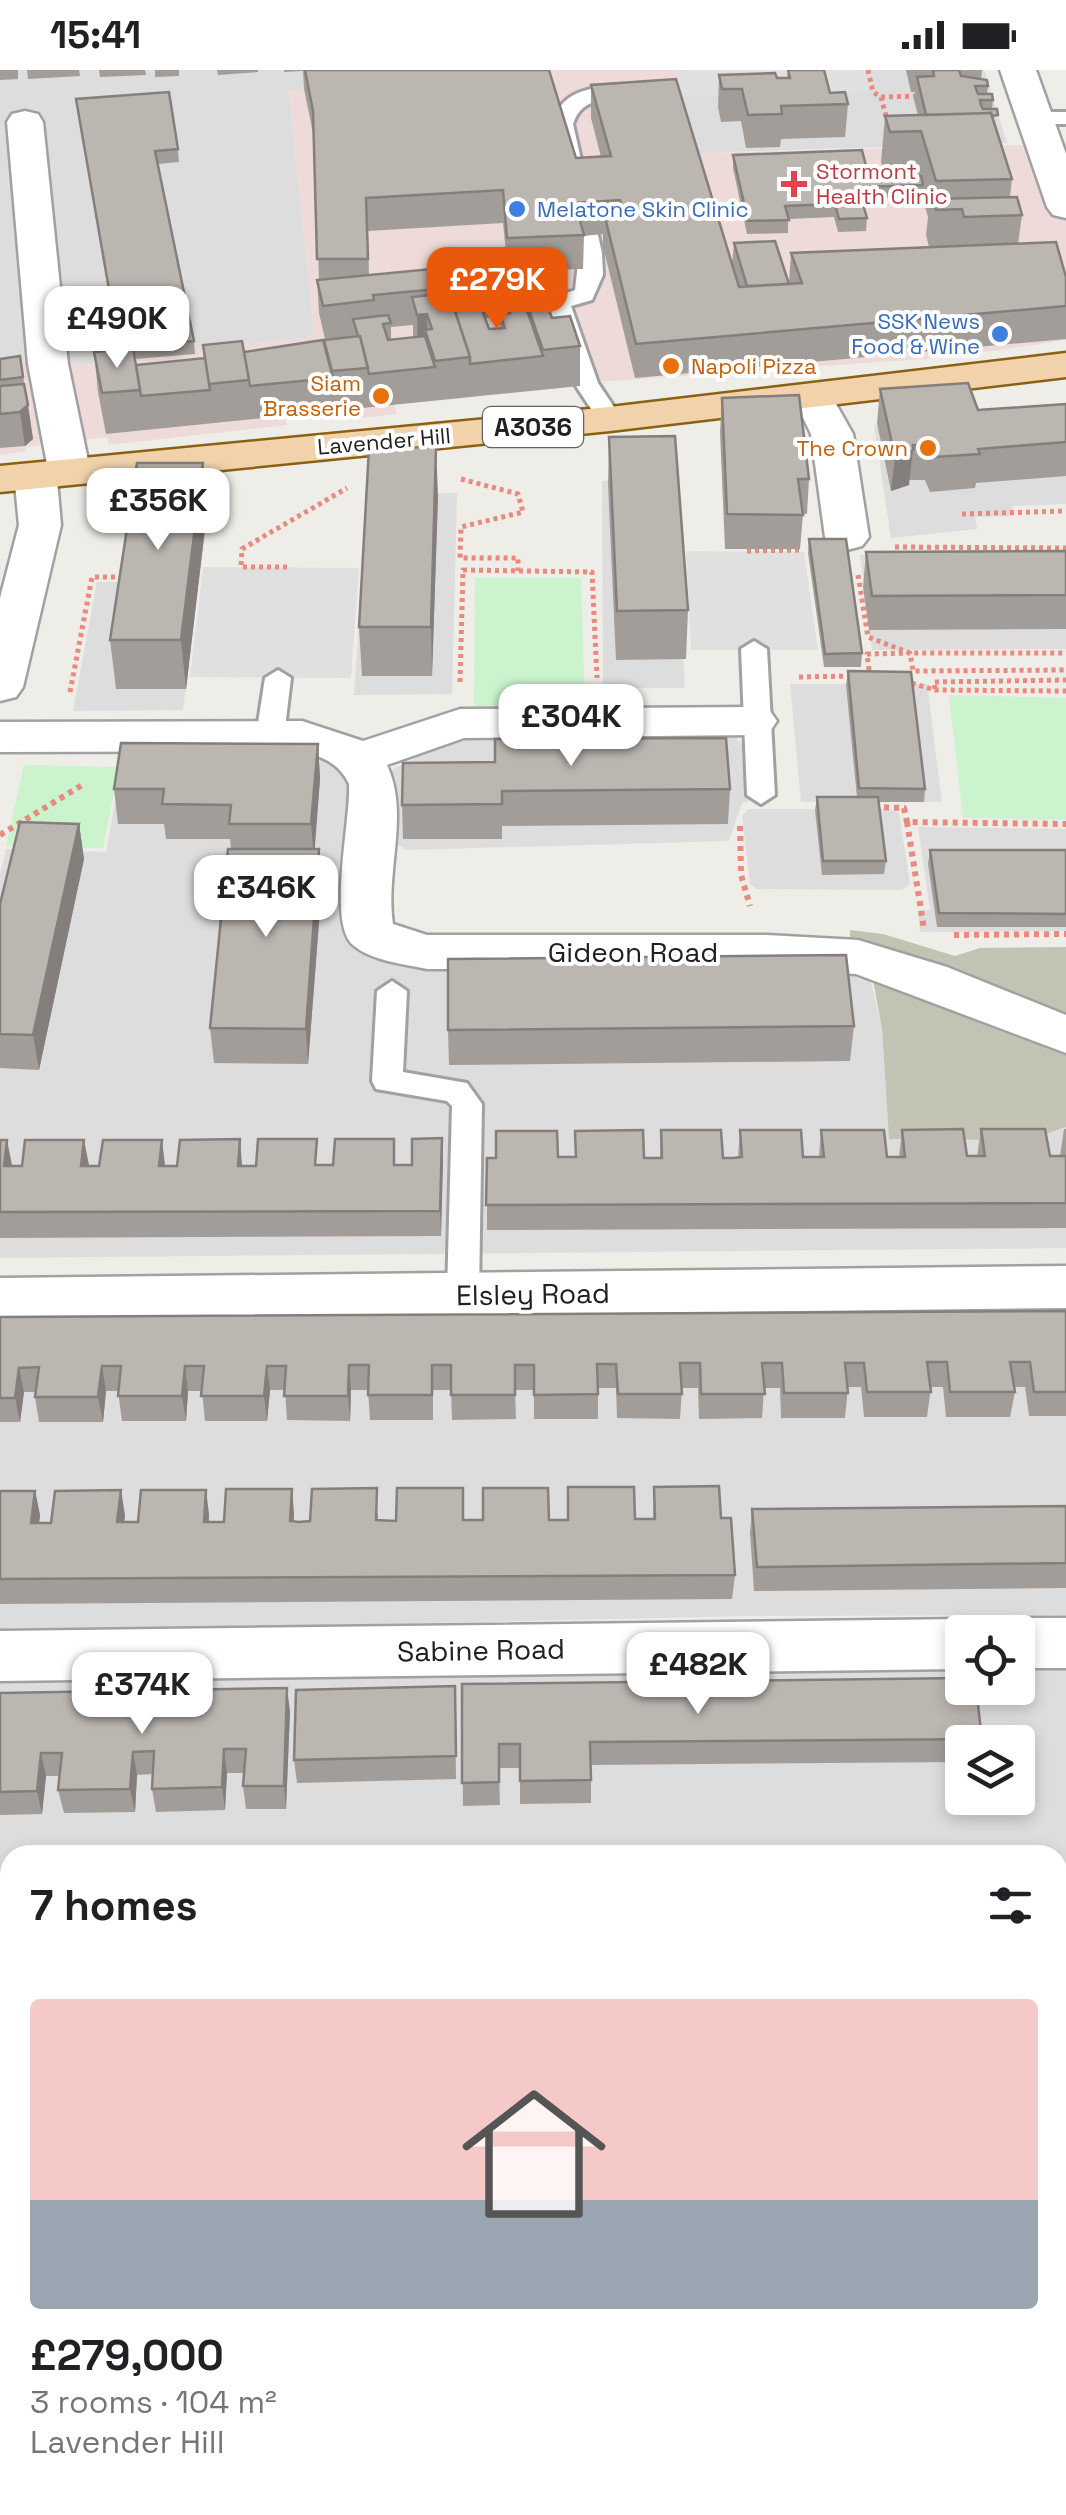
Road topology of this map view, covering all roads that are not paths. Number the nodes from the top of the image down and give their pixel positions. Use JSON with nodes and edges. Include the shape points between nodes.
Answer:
{"nodes":[{"id":1,"x":1018,"y":70,"type":"edge"},
{"id":2,"x":650,"y":89,"type":"edge"},
{"id":3,"x":1050,"y":118,"type":"edge"},
{"id":4,"x":25,"y":122,"type":"dead end"},
{"id":5,"x":1066,"y":207,"type":"edge"},
{"id":6,"x":449,"y":288,"type":"edge"},
{"id":7,"x":557,"y":301,"type":"junction"},
{"id":8,"x":1066,"y":365,"type":"edge"},
{"id":9,"x":813,"y":396,"type":"junction"},
{"id":10,"x":610,"y":419,"type":"junction"},
{"id":11,"x":35,"y":474,"type":"edge"},
{"id":12,"x":850,"y":542,"type":"edge"},
{"id":13,"x":754,"y":649,"type":"dead end"},
{"id":14,"x":278,"y":678,"type":"dead end"},
{"id":15,"x":0,"y":688,"type":"edge"},
{"id":16,"x":754,"y":700,"type":"junction"},
{"id":17,"x":0,"y":736,"type":"edge"},
{"id":18,"x":270,"y":736,"type":"junction"},
{"id":19,"x":361,"y":758,"type":"junction"},
{"id":20,"x":760,"y":795,"type":"road end"},
{"id":21,"x":392,"y":991,"type":"dead end"},
{"id":22,"x":1066,"y":1035,"type":"edge"},
{"id":23,"x":1066,"y":1288,"type":"edge"},
{"id":24,"x":464,"y":1294,"type":"junction"},
{"id":25,"x":0,"y":1299,"type":"edge"},
{"id":26,"x":1066,"y":1643,"type":"edge"},
{"id":27,"x":945,"y":1644,"type":"edge"},
{"id":28,"x":1035,"y":1644,"type":"edge"},
{"id":29,"x":0,"y":1656,"type":"edge"}],
"edges":[{"from":1,"to":3,"type":"street"},
{"from":2,"to":7,"type":"lane","via":[[582,97],[566,110],[562,129],[591,276],[580,297]]},
{"from":3,"to":5,"type":"street"},
{"from":4,"to":11,"type":"street"},
{"from":6,"to":7,"type":"lane","via":[[505,283]]},
{"from":7,"to":10,"type":"lane","via":[[586,383]]},
{"from":8,"to":9,"type":"main road","name":"Lavender Hill","number":"A3036"},
{"from":9,"to":10,"type":"main road","name":"Lavender Hill","number":"A3036"},
{"from":9,"to":12,"type":"street","via":[[832,434]]},
{"from":10,"to":11,"type":"main road","name":"Lavender Hill","number":"A3036"},
{"from":11,"to":15,"type":"street","via":[[40,525]]},
{"from":13,"to":16,"type":"lane"},
{"from":14,"to":18,"type":"lane"},
{"from":16,"to":19,"type":"street","via":[[599,722],[460,724]]},
{"from":16,"to":20,"type":"lane"},
{"from":17,"to":18,"type":"street"},
{"from":18,"to":19,"type":"street","via":[[334,741]]},
{"from":19,"to":22,"type":"street","name":"Gideon Road","via":[[374,780],[363,908],[370,932],[383,939],[428,952],[858,957],[929,978]]},
{"from":21,"to":24,"type":"lane","via":[[387,1080],[456,1091],[467,1104]]},
{"from":23,"to":24,"type":"street","name":"Elsley Road"},
{"from":24,"to":25,"type":"street","name":"Elsley Road"},
{"from":26,"to":28,"type":"street"},
{"from":27,"to":29,"type":"street","name":"Sabine Road"}]}
